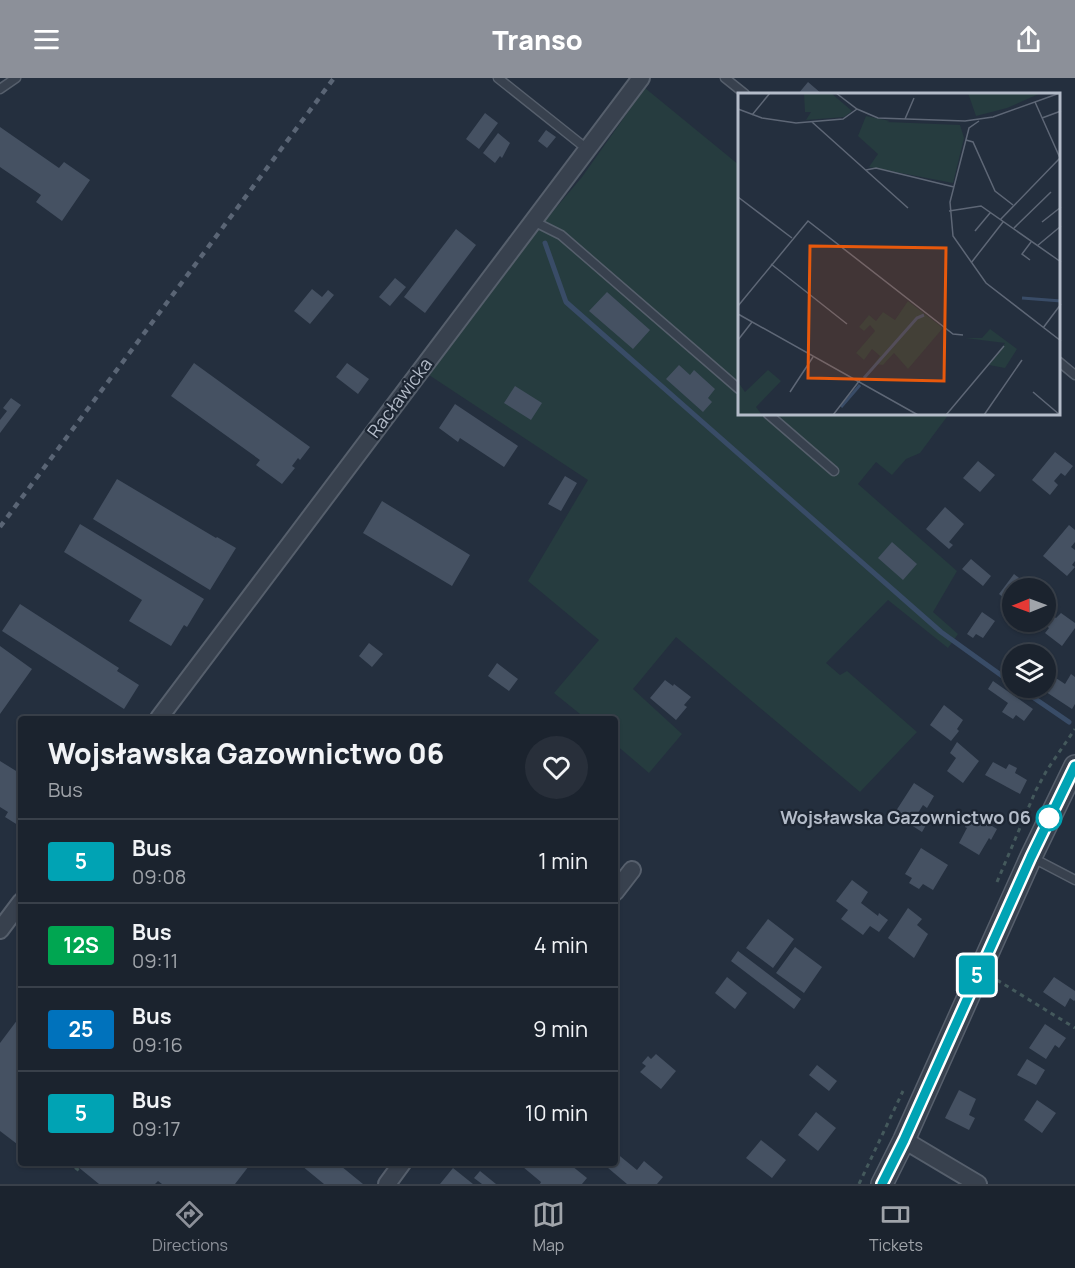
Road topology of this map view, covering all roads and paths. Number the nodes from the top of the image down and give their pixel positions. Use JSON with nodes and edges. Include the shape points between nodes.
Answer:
{"nodes":[{"id":1,"x":16,"y":78,"type":"edge"},
{"id":2,"x":498,"y":78,"type":"edge"},
{"id":3,"x":641,"y":78,"type":"edge"},
{"id":4,"x":725,"y":78,"type":"edge"},
{"id":5,"x":0,"y":89,"type":"edge"},
{"id":6,"x":744,"y":93,"type":"edge"},
{"id":7,"x":587,"y":149,"type":"junction"},
{"id":8,"x":533,"y":220,"type":"junction"},
{"id":9,"x":1060,"y":362,"type":"edge"},
{"id":10,"x":1075,"y":375,"type":"edge"},
{"id":11,"x":738,"y":388,"type":"edge"},
{"id":12,"x":770,"y":416,"type":"edge"},
{"id":13,"x":834,"y":471,"type":"dead end"},
{"id":14,"x":161,"y":716,"type":"edge"},
{"id":15,"x":1075,"y":766,"type":"edge"},
{"id":16,"x":1031,"y":857,"type":"junction"},
{"id":17,"x":632,"y":870,"type":"dead end"},
{"id":18,"x":1075,"y":880,"type":"edge"},
{"id":19,"x":618,"y":888,"type":"edge"},
{"id":20,"x":18,"y":906,"type":"edge"},
{"id":21,"x":0,"y":930,"type":"edge"},
{"id":22,"x":980,"y":969,"type":"junction"},
{"id":23,"x":1075,"y":1028,"type":"edge"},
{"id":24,"x":904,"y":1140,"type":"junction"},
{"id":25,"x":74,"y":1166,"type":"edge"},
{"id":26,"x":401,"y":1166,"type":"edge"},
{"id":27,"x":81,"y":1172,"type":"dead end"},
{"id":28,"x":387,"y":1184,"type":"edge"},
{"id":29,"x":882,"y":1184,"type":"edge"},
{"id":30,"x":978,"y":1184,"type":"edge"}],
"edges":[{"from":1,"to":5,"type":"lane"},
{"from":2,"to":7,"type":"lane"},
{"from":3,"to":7,"type":"street","name":"Racławicka"},
{"from":4,"to":6,"type":"lane"},
{"from":7,"to":8,"type":"street","name":"Racławicka"},
{"from":8,"to":11,"type":"lane","via":[[561,235]]},
{"from":8,"to":14,"type":"street","name":"Racławicka"},
{"from":9,"to":10,"type":"lane"},
{"from":12,"to":13,"type":"lane"},
{"from":15,"to":16,"type":"street"},
{"from":16,"to":18,"type":"lane"},
{"from":16,"to":22,"type":"street"},
{"from":17,"to":19,"type":"street"},
{"from":20,"to":21,"type":"street"},
{"from":22,"to":23,"type":"path"},
{"from":22,"to":24,"type":"street"},
{"from":24,"to":29,"type":"street"},
{"from":24,"to":30,"type":"street"},
{"from":25,"to":27,"type":"path"},
{"from":26,"to":28,"type":"street"}]}
